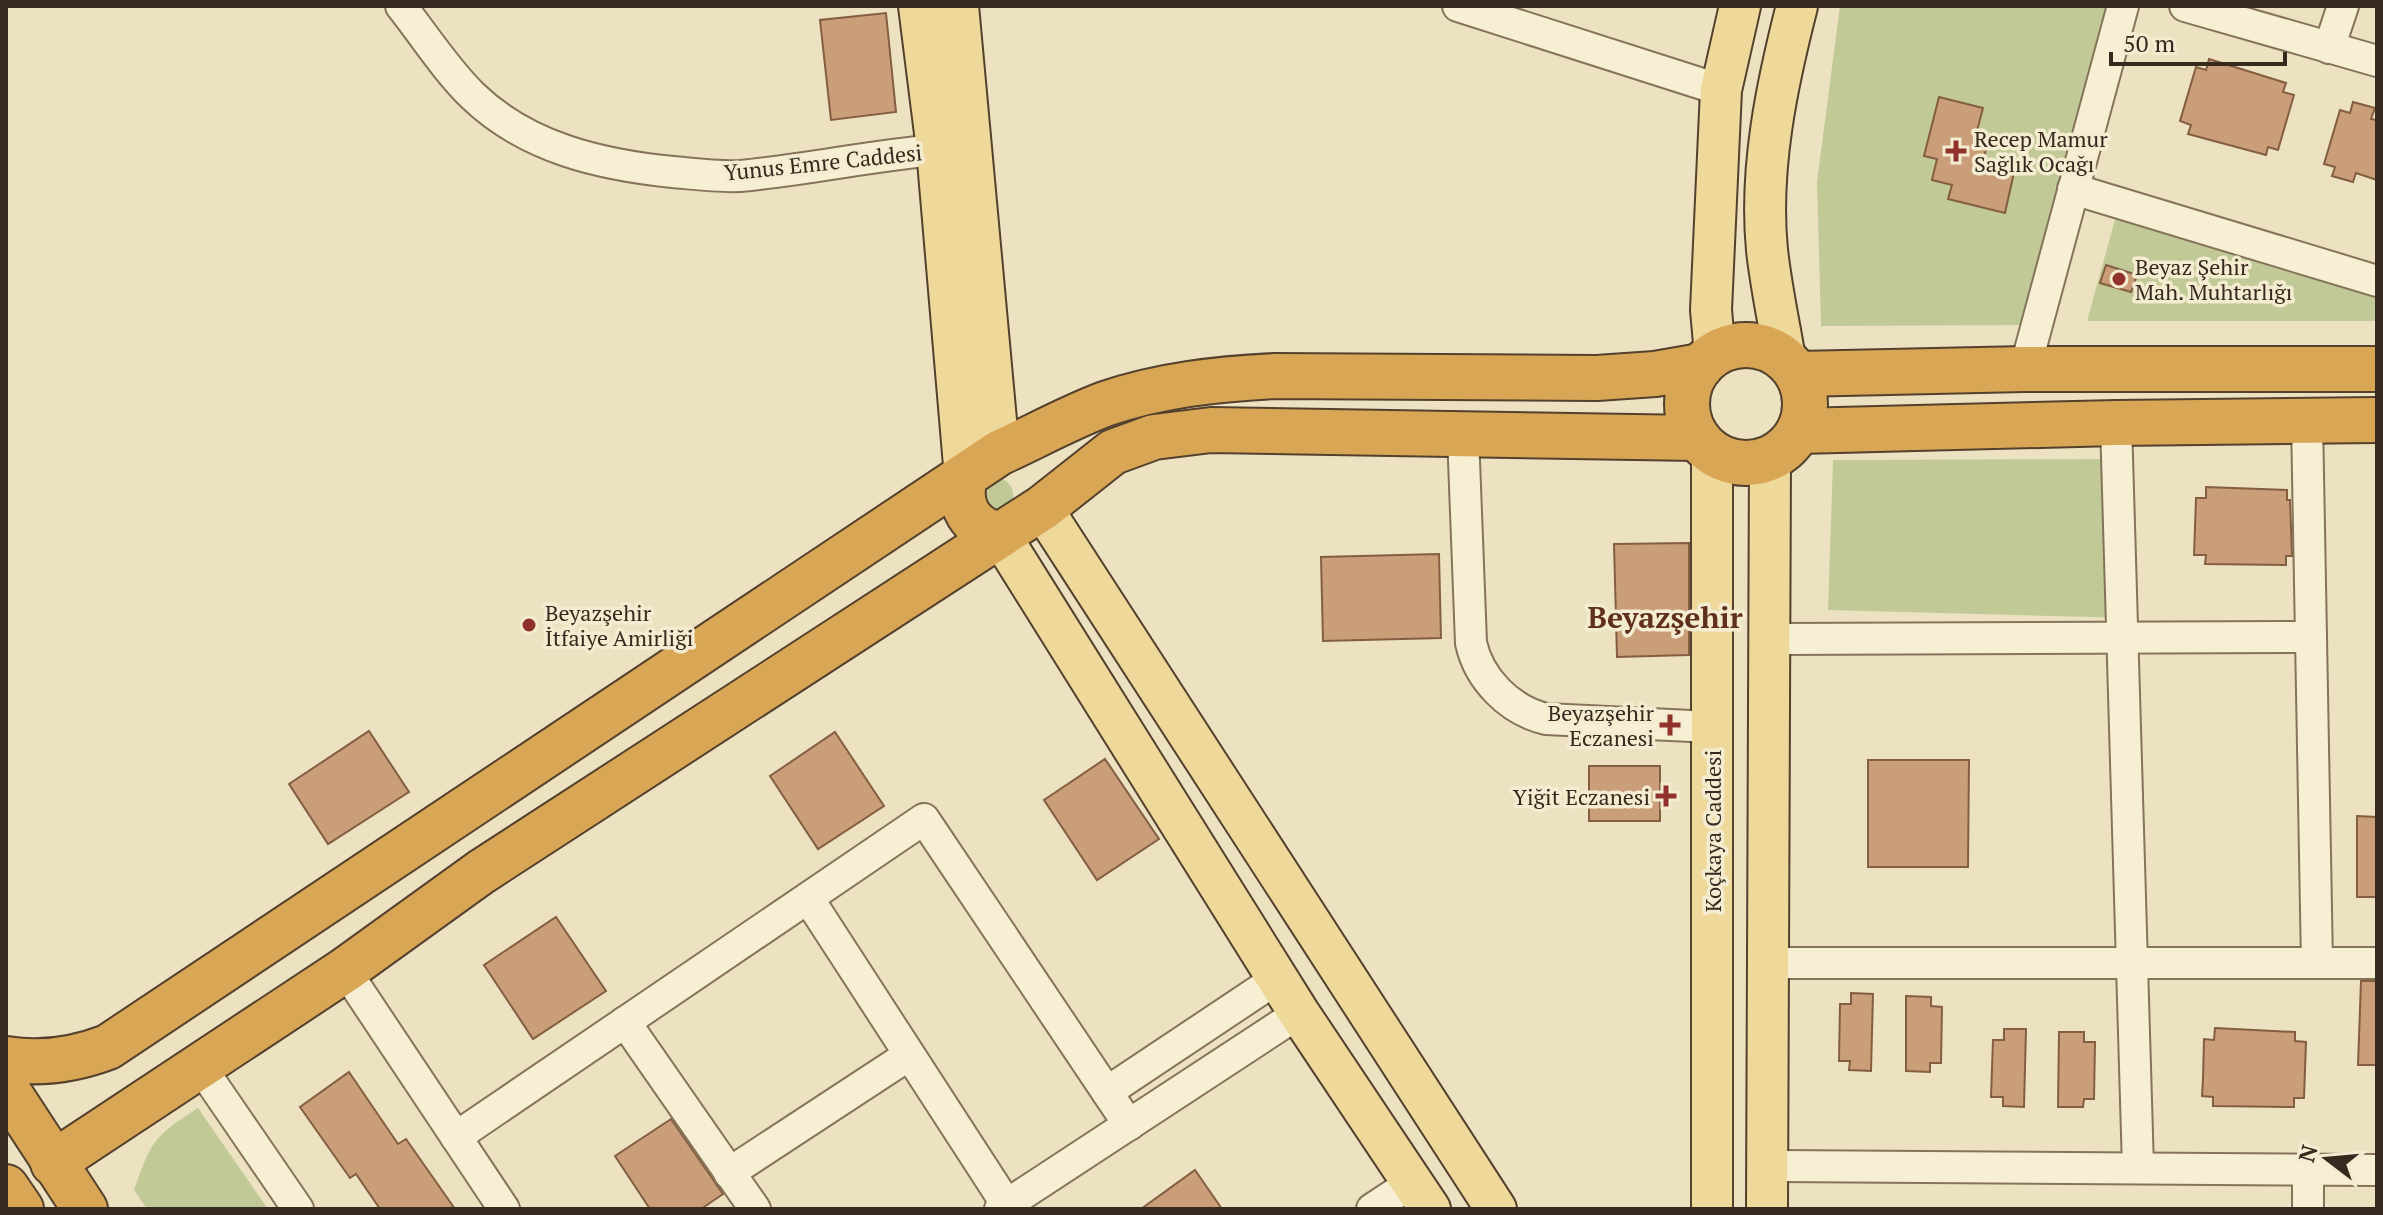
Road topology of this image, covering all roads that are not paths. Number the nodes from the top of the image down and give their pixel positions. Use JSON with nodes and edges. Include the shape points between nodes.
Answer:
{"nodes":[{"id":1,"x":401,"y":6,"type":"edge"},
{"id":2,"x":919,"y":6,"type":"edge"},
{"id":3,"x":958,"y":6,"type":"edge"},
{"id":4,"x":1458,"y":6,"type":"edge"},
{"id":5,"x":1740,"y":6,"type":"edge"},
{"id":6,"x":1797,"y":6,"type":"edge"},
{"id":7,"x":2123,"y":6,"type":"edge"},
{"id":8,"x":2185,"y":6,"type":"edge"},
{"id":9,"x":2343,"y":6,"type":"edge"},
{"id":10,"x":1526,"y":15,"type":"edge"},
{"id":11,"x":2329,"y":48,"type":"junction"},
{"id":12,"x":2377,"y":61,"type":"edge"},
{"id":13,"x":1721,"y":90,"type":"junction"},
{"id":14,"x":1775,"y":106,"type":"junction"},
{"id":15,"x":954,"y":148,"type":"junction"},
{"id":16,"x":2073,"y":189,"type":"junction"},
{"id":17,"x":2377,"y":281,"type":"edge"},
{"id":18,"x":1708,"y":360,"type":"junction"},
{"id":19,"x":1792,"y":367,"type":"junction"},
{"id":20,"x":2025,"y":369,"type":"junction"},
{"id":21,"x":2377,"y":369,"type":"edge"},
{"id":22,"x":2307,"y":420,"type":"junction"},
{"id":23,"x":2377,"y":420,"type":"edge"},
{"id":24,"x":2116,"y":423,"type":"junction"},
{"id":25,"x":1463,"y":434,"type":"junction"},
{"id":26,"x":1704,"y":445,"type":"junction"},
{"id":27,"x":1785,"y":445,"type":"junction"},
{"id":28,"x":982,"y":465,"type":"junction"},
{"id":29,"x":1042,"y":508,"type":"junction"},
{"id":30,"x":1000,"y":535,"type":"junction"},
{"id":31,"x":2311,"y":637,"type":"junction"},
{"id":32,"x":2122,"y":638,"type":"junction"},
{"id":33,"x":1770,"y":639,"type":"junction"},
{"id":34,"x":1712,"y":727,"type":"junction"},
{"id":35,"x":448,"y":822,"type":"junction"},
{"id":36,"x":481,"y":872,"type":"junction"},
{"id":37,"x":808,"y":898,"type":"junction"},
{"id":38,"x":308,"y":915,"type":"junction"},
{"id":39,"x":1768,"y":963,"type":"junction"},
{"id":40,"x":2132,"y":963,"type":"junction"},
{"id":41,"x":2317,"y":963,"type":"junction"},
{"id":42,"x":2377,"y":963,"type":"edge"},
{"id":43,"x":345,"y":970,"type":"junction"},
{"id":44,"x":1278,"y":978,"type":"junction"},
{"id":45,"x":1299,"y":1013,"type":"junction"},
{"id":46,"x":625,"y":1022,"type":"junction"},
{"id":47,"x":909,"y":1055,"type":"junction"},
{"id":48,"x":6,"y":1059,"type":"edge"},
{"id":49,"x":200,"y":1066,"type":"junction"},
{"id":50,"x":6,"y":1088,"type":"edge"},
{"id":51,"x":1107,"y":1092,"type":"junction"},
{"id":52,"x":1129,"y":1125,"type":"junction"},
{"id":53,"x":456,"y":1137,"type":"junction"},
{"id":54,"x":53,"y":1163,"type":"junction"},
{"id":55,"x":1767,"y":1166,"type":"junction"},
{"id":56,"x":2138,"y":1168,"type":"junction"},
{"id":57,"x":2308,"y":1169,"type":"junction"},
{"id":58,"x":2377,"y":1170,"type":"edge"},
{"id":59,"x":729,"y":1173,"type":"junction"},
{"id":60,"x":6,"y":1187,"type":"edge"},
{"id":61,"x":1422,"y":1196,"type":"edge"},
{"id":62,"x":1004,"y":1207,"type":"edge"},
{"id":63,"x":21,"y":1209,"type":"edge"},
{"id":64,"x":85,"y":1209,"type":"edge"},
{"id":65,"x":298,"y":1209,"type":"edge"},
{"id":66,"x":504,"y":1209,"type":"edge"},
{"id":67,"x":755,"y":1209,"type":"edge"},
{"id":68,"x":1372,"y":1209,"type":"edge"},
{"id":69,"x":1496,"y":1209,"type":"edge"},
{"id":70,"x":1712,"y":1209,"type":"edge"},
{"id":71,"x":1767,"y":1209,"type":"edge"},
{"id":72,"x":2308,"y":1209,"type":"edge"}],
"edges":[{"from":1,"to":15,"type":"street","name":"Yunus Emre Caddesi","via":[[471,94],[490,110],[532,137],[610,164],[737,176]]},
{"from":2,"to":15,"type":"main road"},
{"from":3,"to":15,"type":"main road"},
{"from":4,"to":10,"type":"street"},
{"from":5,"to":13,"type":"main road"},
{"from":6,"to":14,"type":"main road"},
{"from":7,"to":16,"type":"street"},
{"from":8,"to":11,"type":"street"},
{"from":9,"to":11,"type":"street"},
{"from":10,"to":13,"type":"street"},
{"from":11,"to":12,"type":"street"},
{"from":13,"to":14,"type":"main road"},
{"from":13,"to":18,"type":"main road"},
{"from":14,"to":19,"type":"main road","via":[[1767,249]]},
{"from":15,"to":28,"type":"main road"},
{"from":16,"to":17,"type":"street"},
{"from":16,"to":20,"type":"street"},
{"from":18,"to":19,"type":"highway","via":[[1733,347],[1752,345]]},
{"from":18,"to":26,"type":"highway","via":[[1691,382],[1687,401],[1689,419]]},
{"from":18,"to":28,"type":"highway","via":[[1655,374],[1597,378],[1275,376],[1199,382],[1106,404]]},
{"from":19,"to":20,"type":"highway"},
{"from":19,"to":27,"type":"highway","via":[[1804,391],[1805,412]]},
{"from":20,"to":21,"type":"highway"},
{"from":22,"to":23,"type":"highway"},
{"from":22,"to":24,"type":"highway"},
{"from":22,"to":31,"type":"street"},
{"from":24,"to":27,"type":"highway"},
{"from":24,"to":32,"type":"street"},
{"from":25,"to":26,"type":"highway"},
{"from":25,"to":29,"type":"highway","via":[[1182,432],[1113,452]]},
{"from":25,"to":34,"type":"street","via":[[1471,643],[1488,682],[1528,713],[1546,719]]},
{"from":26,"to":27,"type":"highway","via":[[1730,462],[1750,464]]},
{"from":26,"to":34,"type":"main road","name":"Koçkaya Caddesi"},
{"from":27,"to":33,"type":"main road"},
{"from":28,"to":29,"type":"highway","via":[[1023,464]]},
{"from":28,"to":30,"type":"highway","via":[[961,489],[967,515],[987,532]]},
{"from":28,"to":35,"type":"highway"},
{"from":29,"to":30,"type":"highway"},
{"from":29,"to":69,"type":"main road"},
{"from":30,"to":36,"type":"highway"},
{"from":30,"to":44,"type":"main road"},
{"from":31,"to":32,"type":"street"},
{"from":31,"to":41,"type":"street"},
{"from":32,"to":33,"type":"street"},
{"from":32,"to":40,"type":"street"},
{"from":33,"to":39,"type":"main road"},
{"from":34,"to":70,"type":"main road","name":"Koçkaya Caddesi"},
{"from":35,"to":36,"type":"highway"},
{"from":35,"to":38,"type":"highway"},
{"from":36,"to":43,"type":"highway"},
{"from":37,"to":46,"type":"street"},
{"from":37,"to":47,"type":"street"},
{"from":37,"to":51,"type":"street","via":[[924,819]]},
{"from":38,"to":43,"type":"highway"},
{"from":38,"to":48,"type":"highway","via":[[108,1047],[47,1062]]},
{"from":39,"to":40,"type":"street"},
{"from":39,"to":55,"type":"main road"},
{"from":40,"to":41,"type":"street"},
{"from":40,"to":56,"type":"street"},
{"from":41,"to":42,"type":"street"},
{"from":43,"to":49,"type":"highway"},
{"from":43,"to":53,"type":"street"},
{"from":44,"to":45,"type":"main road"},
{"from":44,"to":51,"type":"street"},
{"from":45,"to":52,"type":"street"},
{"from":45,"to":61,"type":"main road"},
{"from":46,"to":53,"type":"street"},
{"from":46,"to":59,"type":"street"},
{"from":47,"to":59,"type":"street"},
{"from":47,"to":62,"type":"street"},
{"from":49,"to":54,"type":"highway"},
{"from":49,"to":65,"type":"street"},
{"from":50,"to":54,"type":"highway"},
{"from":51,"to":52,"type":"street"},
{"from":52,"to":62,"type":"street"},
{"from":53,"to":66,"type":"street"},
{"from":54,"to":64,"type":"highway"},
{"from":55,"to":56,"type":"street"},
{"from":55,"to":71,"type":"main road"},
{"from":56,"to":57,"type":"street"},
{"from":57,"to":58,"type":"street"},
{"from":57,"to":72,"type":"street"},
{"from":59,"to":67,"type":"street"},
{"from":60,"to":63,"type":"highway"},
{"from":61,"to":68,"type":"street"}]}
